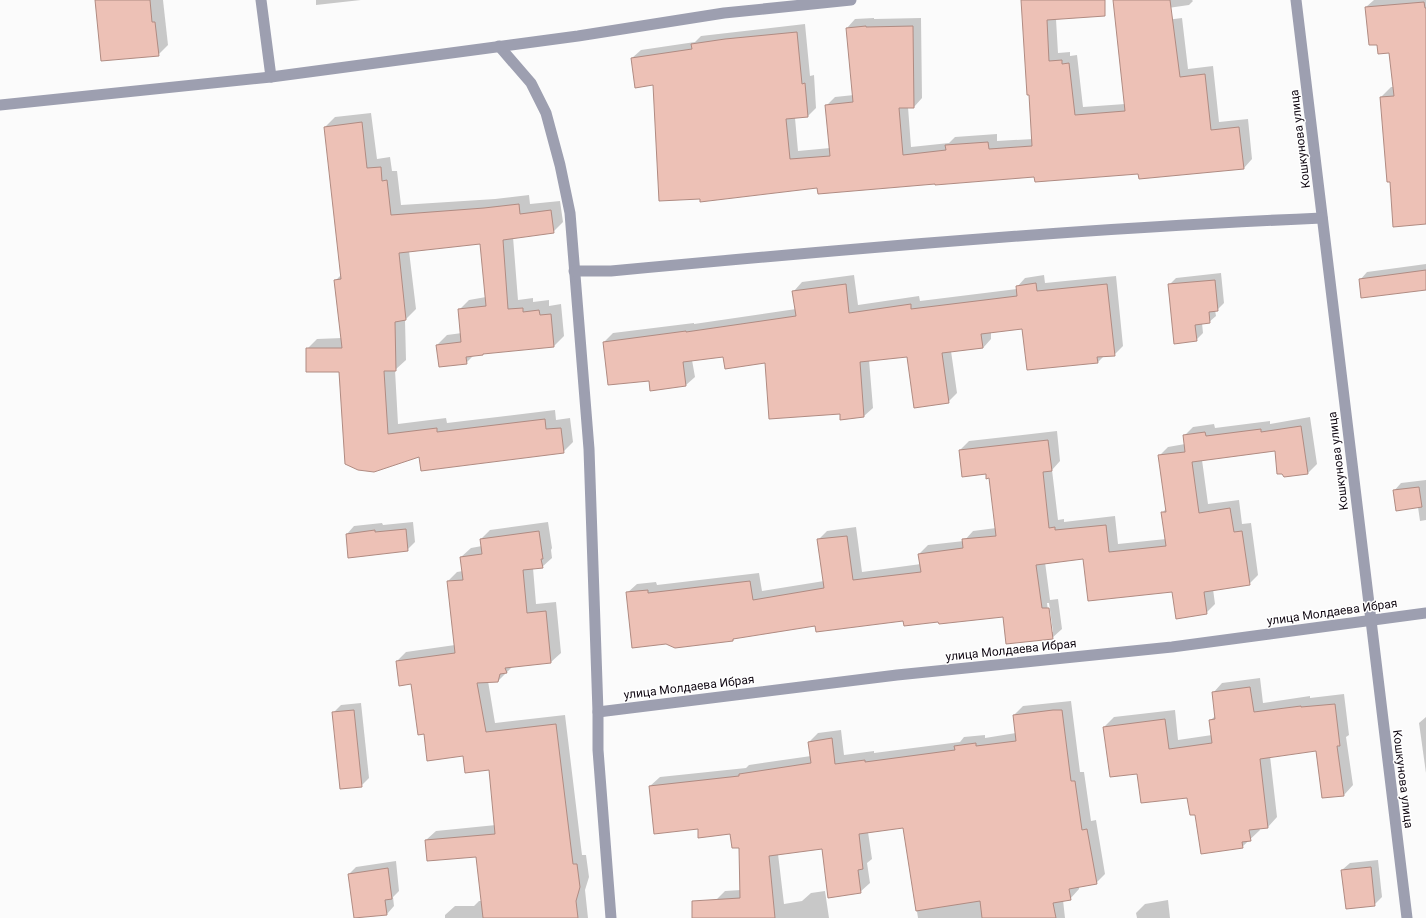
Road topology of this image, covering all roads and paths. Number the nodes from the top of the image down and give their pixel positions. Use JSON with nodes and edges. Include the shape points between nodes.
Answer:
{"nodes":[{"id":1,"x":261,"y":0,"type":"edge"},
{"id":2,"x":851,"y":0,"type":"edge"},
{"id":3,"x":1296,"y":0,"type":"edge"},
{"id":4,"x":499,"y":46,"type":"junction"},
{"id":5,"x":271,"y":77,"type":"junction"},
{"id":6,"x":0,"y":105,"type":"edge"},
{"id":7,"x":1322,"y":218,"type":"junction"},
{"id":8,"x":574,"y":271,"type":"junction"},
{"id":9,"x":1426,"y":613,"type":"edge"},
{"id":10,"x":1370,"y":620,"type":"junction"},
{"id":11,"x":598,"y":712,"type":"junction"},
{"id":12,"x":611,"y":918,"type":"edge"},
{"id":13,"x":1407,"y":918,"type":"edge"}],
"edges":[{"from":1,"to":5,"type":"street"},
{"from":2,"to":4,"type":"street","via":[[724,13]]},
{"from":3,"to":7,"type":"street","name":"Кошкунова улица"},
{"from":4,"to":5,"type":"street"},
{"from":4,"to":8,"type":"street","via":[[531,84],[546,113],[570,213]]},
{"from":5,"to":6,"type":"street"},
{"from":7,"to":8,"type":"street","via":[[1209,223],[848,249],[611,271]]},
{"from":7,"to":10,"type":"street","name":"Кошкунова улица"},
{"from":8,"to":11,"type":"street","via":[[589,449]]},
{"from":9,"to":10,"type":"street","name":"улица Молдаева Ибрая"},
{"from":10,"to":11,"type":"street","name":"улица Молдаева Ибрая","via":[[1172,647],[897,675]]},
{"from":10,"to":13,"type":"street","name":"Кошкунова улица"},
{"from":11,"to":12,"type":"street","via":[[598,750]]}]}
